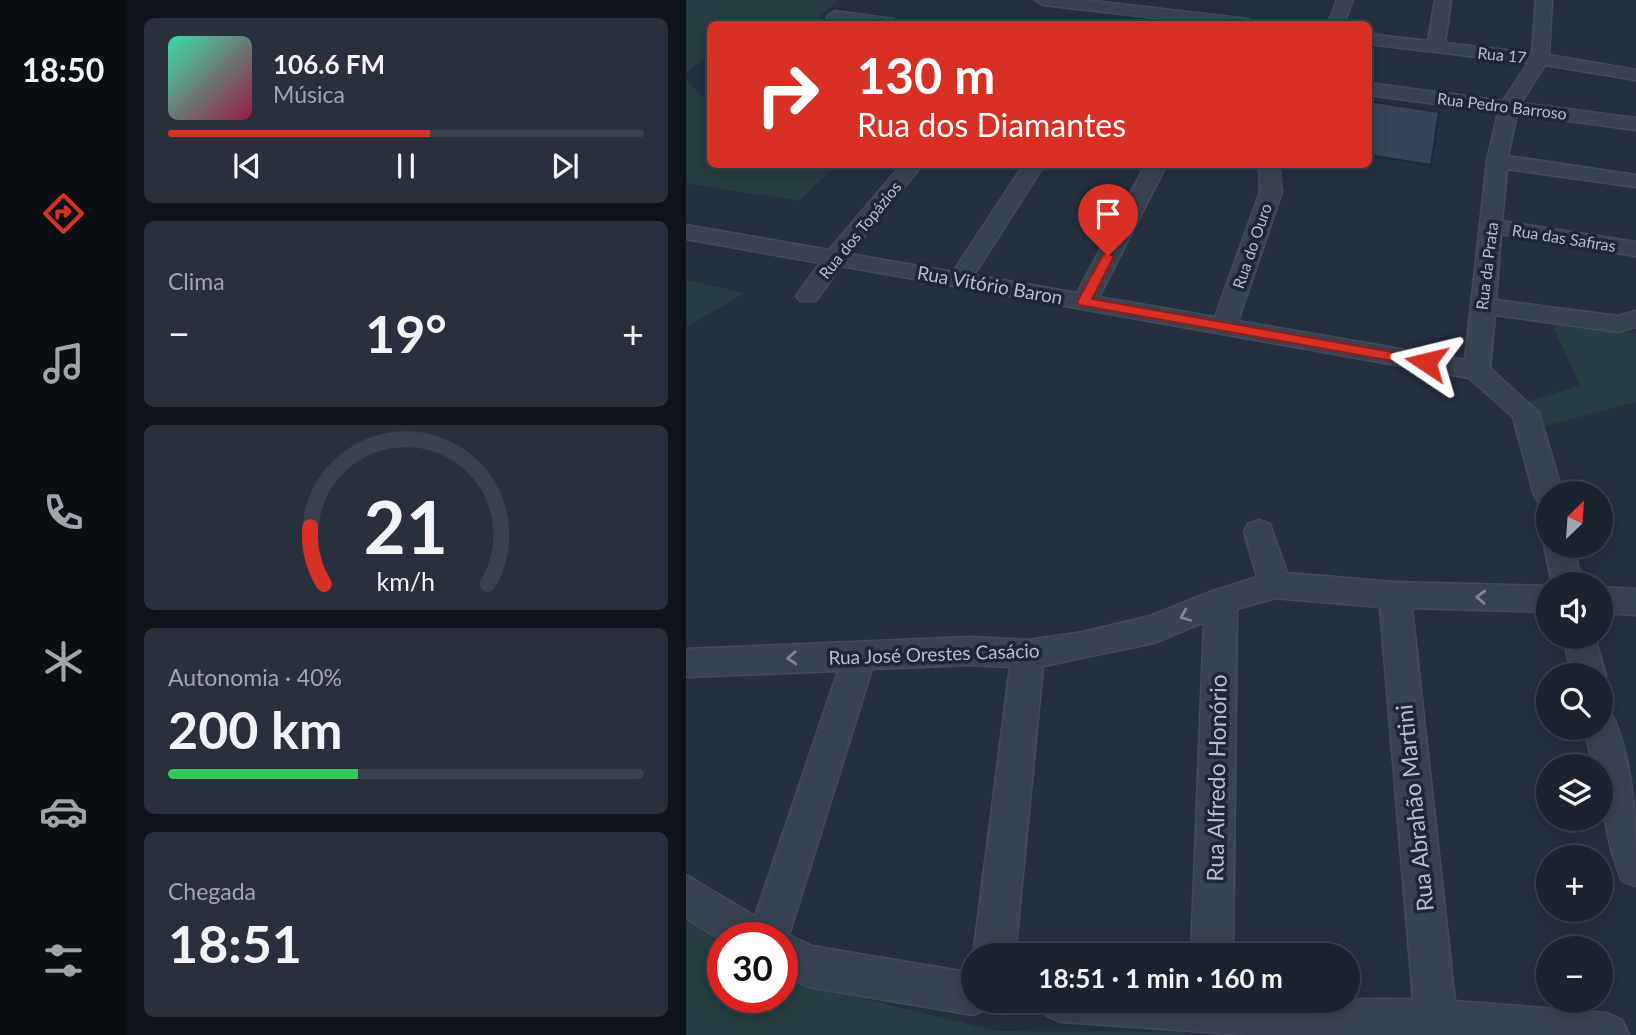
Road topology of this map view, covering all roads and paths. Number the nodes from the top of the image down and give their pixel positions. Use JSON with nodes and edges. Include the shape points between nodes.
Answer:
{"nodes":[{"id":1,"x":855,"y":0,"type":"edge"},
{"id":2,"x":1043,"y":0,"type":"edge"},
{"id":3,"x":1345,"y":0,"type":"edge"},
{"id":4,"x":1443,"y":0,"type":"edge"},
{"id":5,"x":1544,"y":0,"type":"edge"},
{"id":6,"x":1135,"y":5,"type":"edge"},
{"id":7,"x":830,"y":20,"type":"edge"},
{"id":8,"x":1223,"y":21,"type":"edge"},
{"id":9,"x":1337,"y":21,"type":"edge"},
{"id":10,"x":1372,"y":40,"type":"edge"},
{"id":11,"x":1435,"y":48,"type":"junction"},
{"id":12,"x":1540,"y":59,"type":"junction"},
{"id":13,"x":1636,"y":75,"type":"edge"},
{"id":14,"x":1372,"y":90,"type":"edge"},
{"id":15,"x":1509,"y":107,"type":"junction"},
{"id":16,"x":1636,"y":124,"type":"edge"},
{"id":17,"x":1497,"y":161,"type":"junction"},
{"id":18,"x":910,"y":168,"type":"edge"},
{"id":19,"x":1032,"y":168,"type":"edge"},
{"id":20,"x":1155,"y":168,"type":"edge"},
{"id":21,"x":1269,"y":168,"type":"edge"},
{"id":22,"x":1636,"y":181,"type":"edge"},
{"id":23,"x":1492,"y":226,"type":"junction"},
{"id":24,"x":686,"y":232,"type":"edge"},
{"id":25,"x":1636,"y":249,"type":"edge"},
{"id":26,"x":834,"y":258,"type":"junction"},
{"id":27,"x":959,"y":279,"type":"junction"},
{"id":28,"x":808,"y":296,"type":"dead end"},
{"id":29,"x":1084,"y":302,"type":"junction"},
{"id":30,"x":1482,"y":306,"type":"junction"},
{"id":31,"x":1636,"y":319,"type":"edge"},
{"id":32,"x":1224,"y":327,"type":"junction"},
{"id":33,"x":1477,"y":371,"type":"junction"},
{"id":34,"x":1545,"y":481,"type":"edge"},
{"id":35,"x":1259,"y":531,"type":"dead end"},
{"id":36,"x":1275,"y":586,"type":"junction"},
{"id":37,"x":1395,"y":594,"type":"junction"},
{"id":38,"x":1536,"y":599,"type":"edge"},
{"id":39,"x":1613,"y":600,"type":"edge"},
{"id":40,"x":1221,"y":601,"type":"junction"},
{"id":41,"x":1636,"y":601,"type":"edge"},
{"id":42,"x":1028,"y":654,"type":"junction"},
{"id":43,"x":860,"y":655,"type":"junction"},
{"id":44,"x":686,"y":663,"type":"edge"},
{"id":45,"x":1604,"y":740,"type":"edge"},
{"id":46,"x":1636,"y":867,"type":"edge"},
{"id":47,"x":686,"y":895,"type":"edge"},
{"id":48,"x":728,"y":922,"type":"edge"},
{"id":49,"x":773,"y":922,"type":"edge"},
{"id":50,"x":995,"y":943,"type":"edge"},
{"id":51,"x":1212,"y":943,"type":"edge"},
{"id":52,"x":798,"y":961,"type":"edge"},
{"id":53,"x":961,"y":992,"type":"edge"},
{"id":54,"x":1256,"y":1013,"type":"edge"},
{"id":55,"x":1436,"y":1021,"type":"junction"},
{"id":56,"x":1607,"y":1035,"type":"edge"}],
"edges":[{"from":1,"to":7,"type":"street"},
{"from":2,"to":6,"type":"street"},
{"from":3,"to":9,"type":"street"},
{"from":4,"to":11,"type":"street"},
{"from":5,"to":12,"type":"street"},
{"from":6,"to":8,"type":"street"},
{"from":10,"to":11,"type":"street","name":"Rua 17"},
{"from":11,"to":12,"type":"street","name":"Rua 17"},
{"from":12,"to":13,"type":"street","name":"Rua 17"},
{"from":12,"to":15,"type":"street"},
{"from":14,"to":15,"type":"street","name":"Rua Pedro Barroso"},
{"from":15,"to":16,"type":"street","name":"Rua Pedro Barroso"},
{"from":15,"to":17,"type":"street","name":"Rua da Prata"},
{"from":17,"to":22,"type":"street"},
{"from":17,"to":23,"type":"street","name":"Rua da Prata"},
{"from":18,"to":26,"type":"street","name":"Rua dos Topázios"},
{"from":19,"to":27,"type":"street"},
{"from":20,"to":29,"type":"street"},
{"from":21,"to":32,"type":"street","name":"Rua do Ouro","via":[[1271,192]]},
{"from":23,"to":25,"type":"street","name":"Rua das Safiras"},
{"from":23,"to":30,"type":"street","name":"Rua da Prata"},
{"from":24,"to":26,"type":"street","name":"Rua Vitório Baron"},
{"from":26,"to":27,"type":"street","name":"Rua Vitório Baron"},
{"from":26,"to":28,"type":"street","name":"Rua dos Topázios"},
{"from":27,"to":29,"type":"street","name":"Rua Vitório Baron"},
{"from":29,"to":32,"type":"street","name":"Rua Vitório Baron"},
{"from":30,"to":31,"type":"street","via":[[1618,324]]},
{"from":30,"to":33,"type":"street","name":"Rua da Prata"},
{"from":32,"to":33,"type":"street","name":"Rua Vitório Baron"},
{"from":33,"to":34,"type":"street","via":[[1525,413]]},
{"from":35,"to":36,"type":"street"},
{"from":36,"to":37,"type":"street","name":"Rua José Orestes Casácio"},
{"from":36,"to":40,"type":"street","name":"Rua José Orestes Casácio"},
{"from":38,"to":37,"type":"street","name":"Rua José Orestes Casácio","one_way":true},
{"from":37,"to":55,"type":"street","name":"Rua Abrahão Martini"},
{"from":39,"to":41,"type":"street"},
{"from":40,"to":42,"type":"street","name":"Rua José Orestes Casácio","one_way":true,"via":[[1154,629]]},
{"from":40,"to":51,"type":"street","name":"Rua Alfredo Honório"},
{"from":42,"to":43,"type":"street","name":"Rua José Orestes Casácio"},
{"from":42,"to":50,"type":"street"},
{"from":43,"to":44,"type":"street","name":"Rua José Orestes Casácio","one_way":true},
{"from":43,"to":49,"type":"street"},
{"from":45,"to":46,"type":"street"},
{"from":47,"to":48,"type":"street"},
{"from":52,"to":53,"type":"street"},
{"from":54,"to":55,"type":"street","via":[[1290,1019]]},
{"from":55,"to":56,"type":"street"}]}
